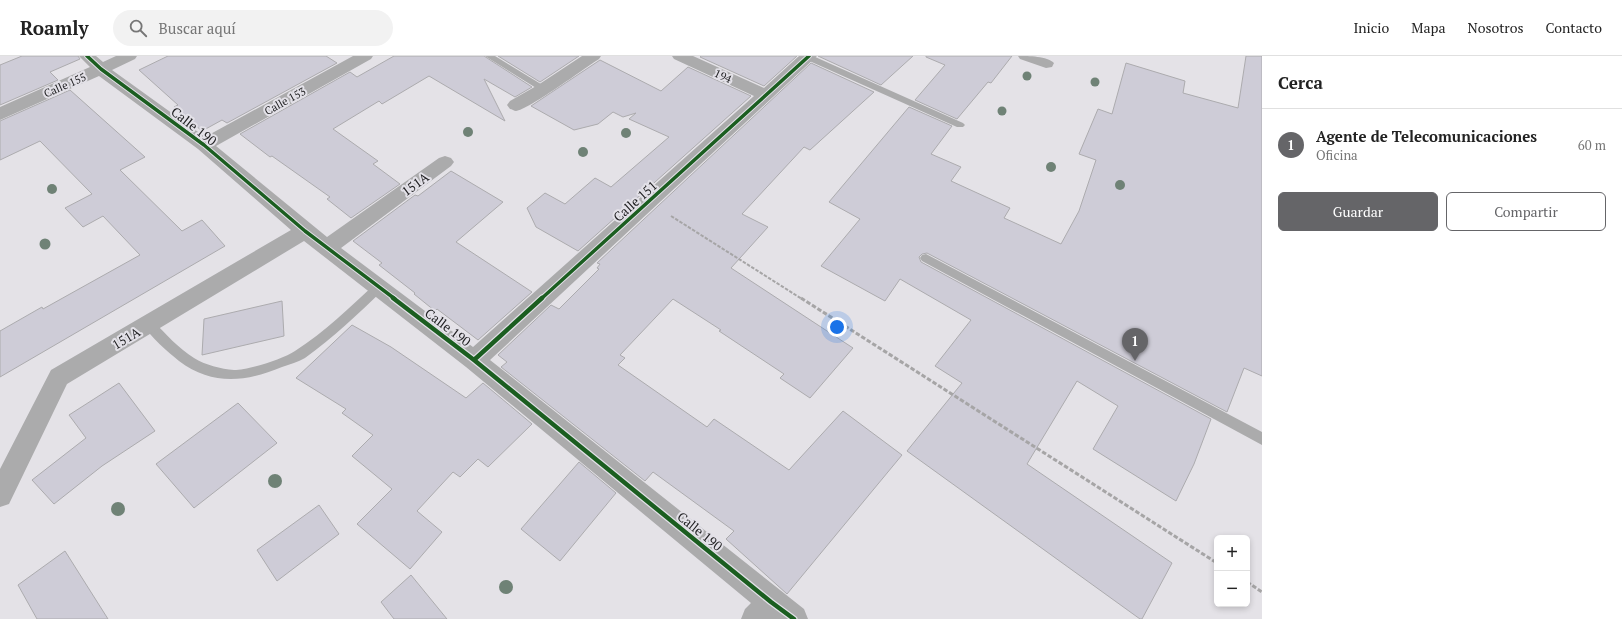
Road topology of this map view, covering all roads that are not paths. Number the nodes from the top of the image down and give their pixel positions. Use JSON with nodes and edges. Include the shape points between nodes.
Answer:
{"nodes":[{"id":1,"x":87,"y":56,"type":"edge"},
{"id":2,"x":129,"y":56,"type":"edge"},
{"id":3,"x":365,"y":56,"type":"edge"},
{"id":4,"x":489,"y":56,"type":"edge"},
{"id":5,"x":593,"y":56,"type":"edge"},
{"id":6,"x":680,"y":56,"type":"edge"},
{"id":7,"x":809,"y":56,"type":"edge"},
{"id":8,"x":1026,"y":56,"type":"edge"},
{"id":9,"x":1046,"y":63,"type":"dead end"},
{"id":10,"x":102,"y":69,"type":"junction"},
{"id":11,"x":544,"y":89,"type":"junction"},
{"id":12,"x":765,"y":95,"type":"junction"},
{"id":13,"x":516,"y":105,"type":"dead end"},
{"id":14,"x":0,"y":114,"type":"edge"},
{"id":15,"x":960,"y":125,"type":"dead end"},
{"id":16,"x":204,"y":145,"type":"junction"},
{"id":17,"x":445,"y":162,"type":"dead end"},
{"id":18,"x":305,"y":231,"type":"junction"},
{"id":19,"x":326,"y":248,"type":"junction"},
{"id":20,"x":926,"y":258,"type":"dead end"},
{"id":21,"x":379,"y":287,"type":"junction"},
{"id":22,"x":149,"y":324,"type":"junction"},
{"id":23,"x":474,"y":360,"type":"junction"},
{"id":24,"x":1262,"y":439,"type":"edge"},
{"id":25,"x":0,"y":495,"type":"edge"},
{"id":26,"x":763,"y":611,"type":"edge"},
{"id":27,"x":794,"y":619,"type":"edge"}],
"edges":[{"from":1,"to":10,"type":"street","name":"Calle 190"},
{"from":2,"to":10,"type":"street","name":"Calle 155"},
{"from":3,"to":16,"type":"street","name":"Calle 153"},
{"from":4,"to":11,"type":"lane"},
{"from":5,"to":11,"type":"street"},
{"from":6,"to":12,"type":"street","name":"194"},
{"from":7,"to":12,"type":"street","name":"Calle 151"},
{"from":7,"to":15,"type":"lane"},
{"from":8,"to":9,"type":"street"},
{"from":10,"to":14,"type":"street","name":"Calle 155"},
{"from":10,"to":16,"type":"street","name":"Calle 190"},
{"from":11,"to":13,"type":"street"},
{"from":12,"to":23,"type":"street","name":"Calle 151"},
{"from":16,"to":18,"type":"street","name":"Calle 190"},
{"from":17,"to":19,"type":"street","name":"151A"},
{"from":18,"to":19,"type":"street","name":"Calle 190"},
{"from":18,"to":22,"type":"street","name":"151A"},
{"from":19,"to":21,"type":"street","name":"Calle 190"},
{"from":20,"to":24,"type":"lane"},
{"from":21,"to":22,"type":"lane","via":[[339,324],[299,355],[265,369],[235,375],[210,371],[190,362],[173,349]]},
{"from":21,"to":23,"type":"street","name":"Calle 190"},
{"from":22,"to":25,"type":"street","name":"151A","via":[[59,377]]},
{"from":23,"to":26,"type":"street","name":"Calle 190"},
{"from":26,"to":27,"type":"street","name":"Calle 190"}]}
